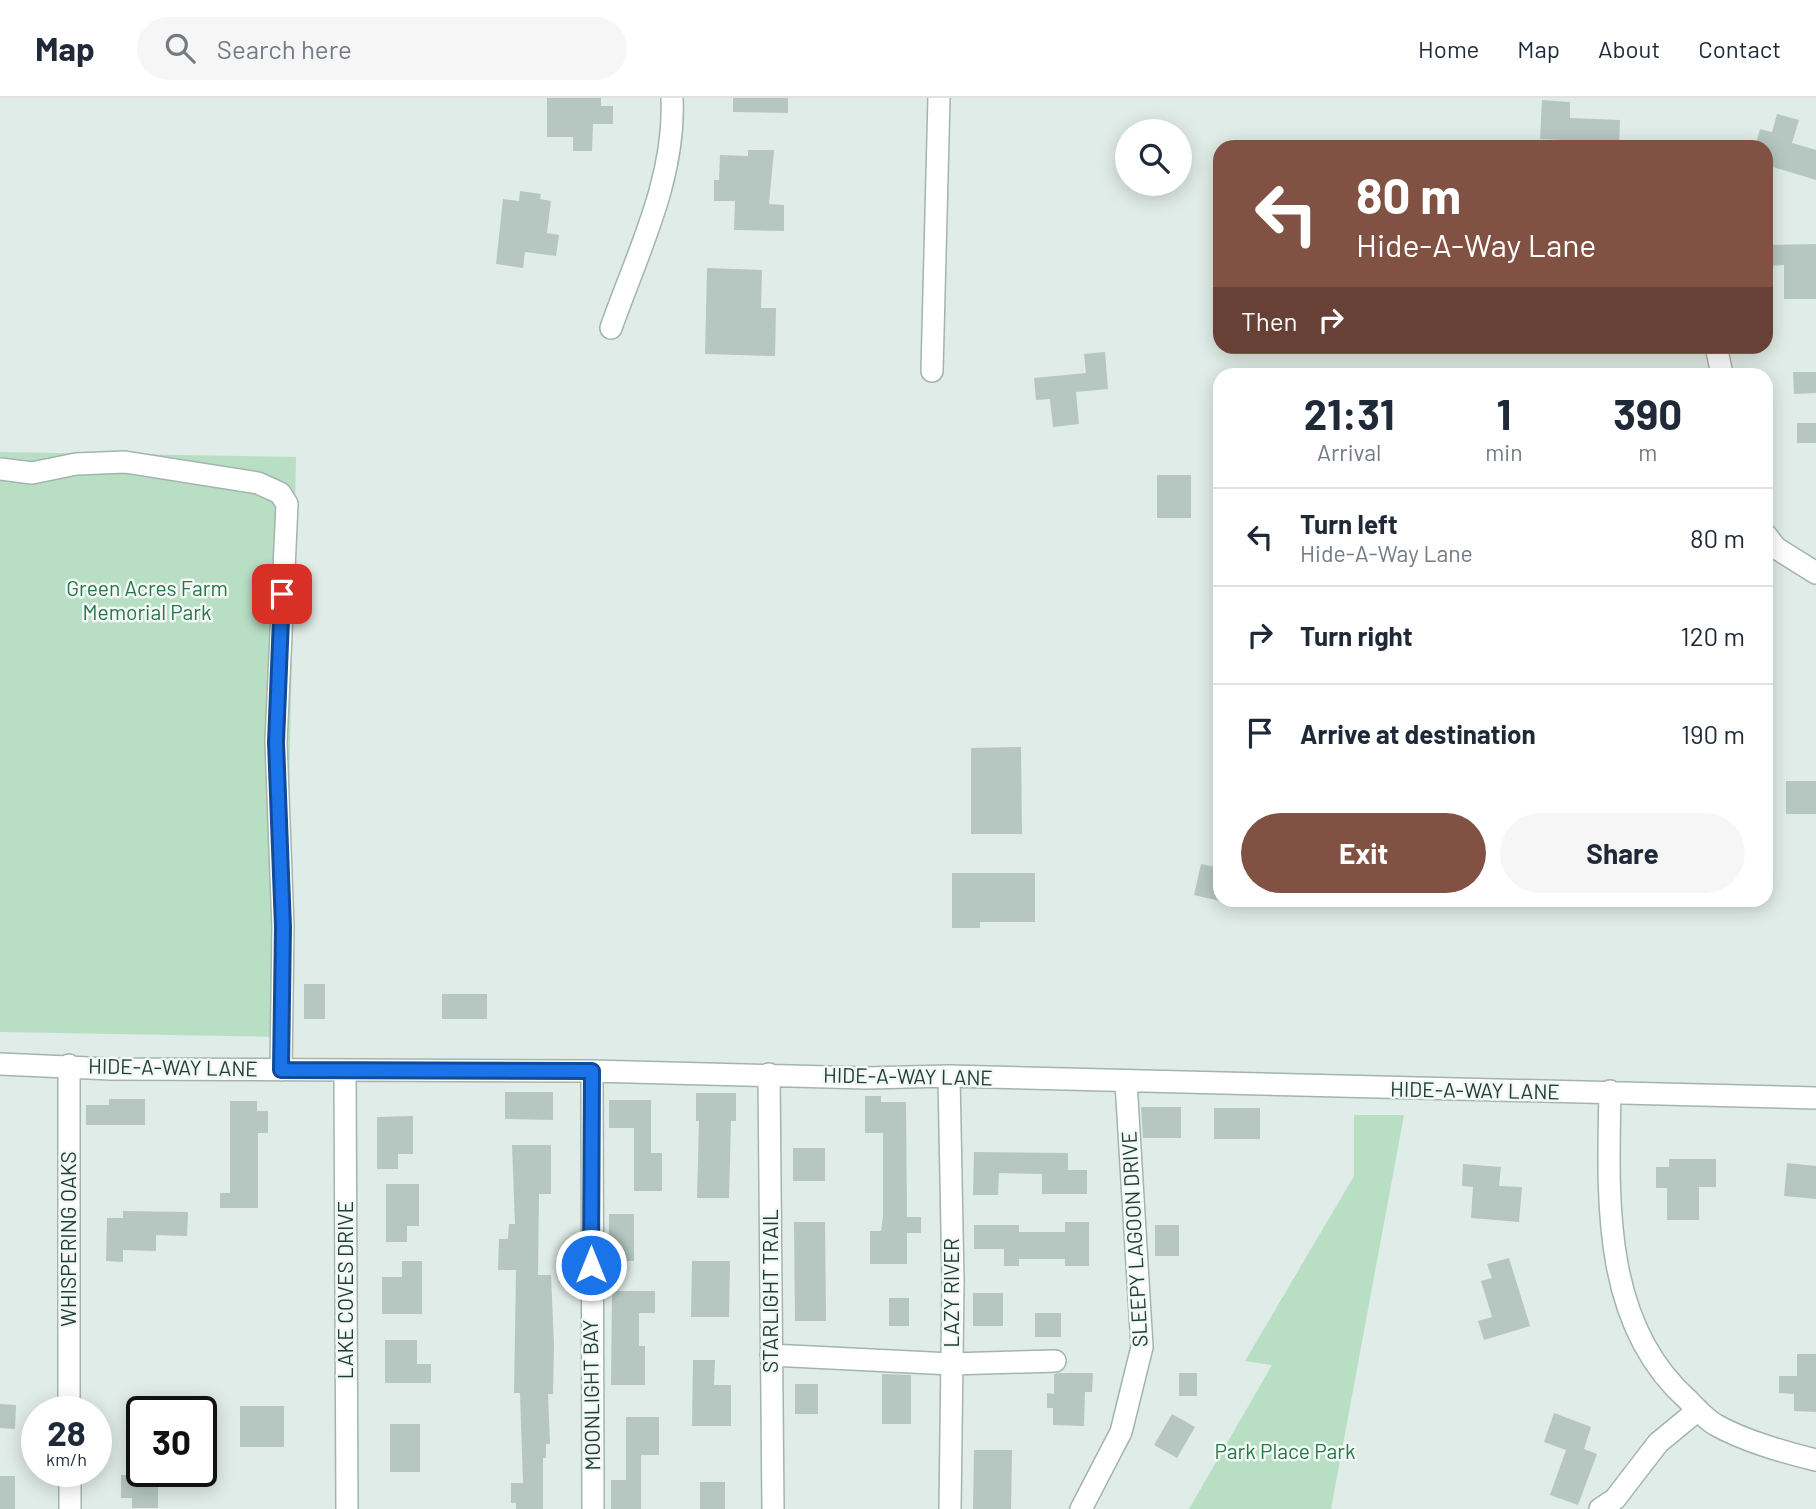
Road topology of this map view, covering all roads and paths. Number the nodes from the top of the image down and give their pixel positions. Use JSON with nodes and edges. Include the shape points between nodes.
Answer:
{"nodes":[{"id":1,"x":672,"y":98,"type":"edge"},
{"id":2,"x":939,"y":98,"type":"edge"},
{"id":3,"x":611,"y":328,"type":"dead end"},
{"id":4,"x":932,"y":371,"type":"dead end"},
{"id":5,"x":0,"y":469,"type":"edge"},
{"id":6,"x":1773,"y":544,"type":"edge"},
{"id":7,"x":1816,"y":573,"type":"edge"},
{"id":8,"x":0,"y":1064,"type":"edge"},
{"id":9,"x":69,"y":1065,"type":"junction"},
{"id":10,"x":281,"y":1070,"type":"junction"},
{"id":11,"x":345,"y":1071,"type":"junction"},
{"id":12,"x":592,"y":1071,"type":"junction"},
{"id":13,"x":769,"y":1074,"type":"junction"},
{"id":14,"x":949,"y":1076,"type":"junction"},
{"id":15,"x":1126,"y":1082,"type":"junction"},
{"id":16,"x":1610,"y":1091,"type":"junction"},
{"id":17,"x":1816,"y":1098,"type":"edge"},
{"id":18,"x":771,"y":1355,"type":"junction"},
{"id":19,"x":1055,"y":1361,"type":"dead end"},
{"id":20,"x":951,"y":1364,"type":"junction"},
{"id":21,"x":69,"y":1396,"type":"edge"},
{"id":22,"x":1698,"y":1410,"type":"junction"},
{"id":23,"x":1816,"y":1460,"type":"edge"},
{"id":24,"x":69,"y":1487,"type":"edge"},
{"id":25,"x":70,"y":1509,"type":"edge"},
{"id":26,"x":347,"y":1509,"type":"edge"},
{"id":27,"x":593,"y":1509,"type":"edge"},
{"id":28,"x":773,"y":1509,"type":"edge"},
{"id":29,"x":950,"y":1509,"type":"edge"},
{"id":30,"x":1081,"y":1509,"type":"edge"},
{"id":31,"x":1600,"y":1509,"type":"edge"}],
"edges":[{"from":1,"to":3,"type":"street","via":[[671,143],[663,181]]},
{"from":2,"to":4,"type":"street"},
{"from":5,"to":10,"type":"street","via":[[32,473],[76,464],[125,462],[258,483],[279,493],[287,505],[276,742],[283,927]]},
{"from":6,"to":7,"type":"street"},
{"from":8,"to":9,"type":"street","name":"HIDE-A-WAY LANE"},
{"from":9,"to":10,"type":"street","name":"HIDE-A-WAY LANE"},
{"from":9,"to":21,"type":"street","name":"WHISPERING OAKS"},
{"from":10,"to":11,"type":"street","name":"HIDE-A-WAY LANE"},
{"from":11,"to":12,"type":"street","name":"HIDE-A-WAY LANE"},
{"from":11,"to":26,"type":"street","name":"LAKE COVES DRIVE"},
{"from":12,"to":13,"type":"street","name":"HIDE-A-WAY LANE"},
{"from":12,"to":27,"type":"street","name":"MOONLIGHT BAY"},
{"from":13,"to":14,"type":"street","name":"HIDE-A-WAY LANE"},
{"from":13,"to":18,"type":"street","name":"STARLIGHT TRAIL"},
{"from":14,"to":15,"type":"street","name":"HIDE-A-WAY LANE"},
{"from":14,"to":20,"type":"street","name":"LAZY RIVER"},
{"from":15,"to":16,"type":"street","name":"HIDE-A-WAY LANE"},
{"from":15,"to":30,"type":"street","name":"SLEEPY LAGOON DRIVE","via":[[1141,1358],[1121,1432]]},
{"from":16,"to":17,"type":"street","name":"HIDE-A-WAY LANE"},
{"from":16,"to":22,"type":"street","via":[[1611,1217],[1620,1286],[1636,1333],[1666,1381]]},
{"from":18,"to":20,"type":"street"},
{"from":18,"to":28,"type":"street","name":"STARLIGHT TRAIL"},
{"from":19,"to":20,"type":"street"},
{"from":20,"to":29,"type":"street","name":"LAZY RIVER"},
{"from":22,"to":23,"type":"street","via":[[1715,1425]]},
{"from":22,"to":31,"type":"street","via":[[1658,1443],[1615,1499]]},
{"from":24,"to":25,"type":"street"}]}
